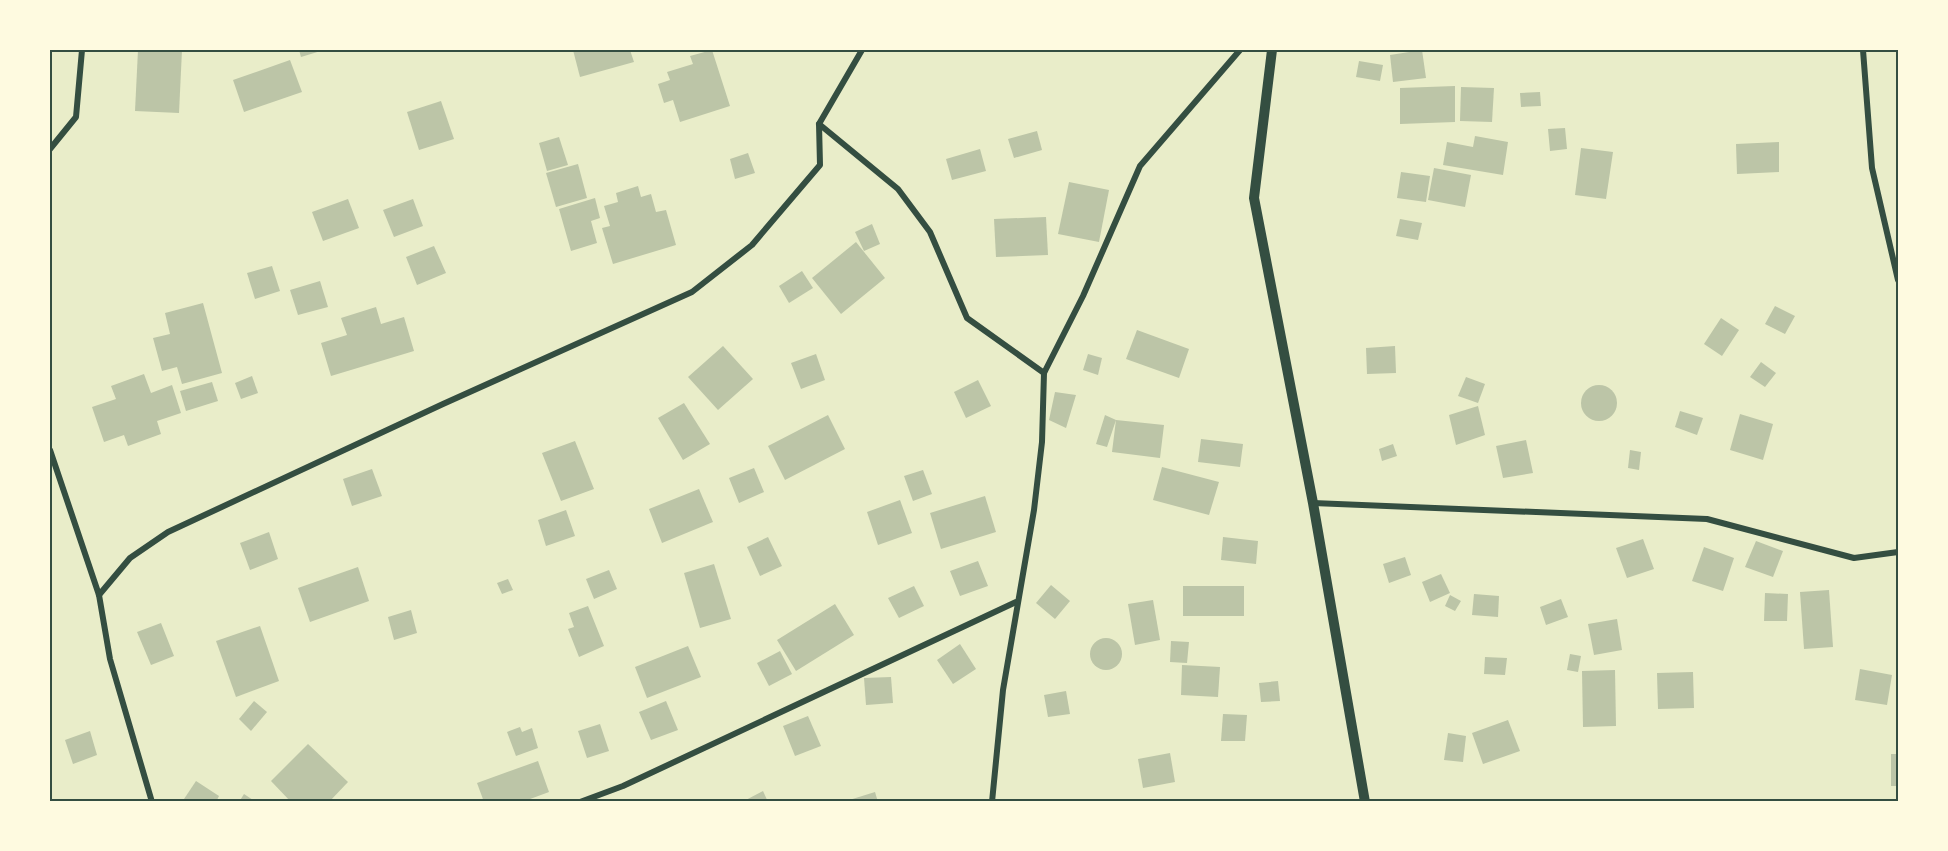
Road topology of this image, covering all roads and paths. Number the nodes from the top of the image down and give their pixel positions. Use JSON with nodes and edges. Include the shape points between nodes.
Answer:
{"nodes":[{"id":1,"x":82,"y":50,"type":"edge"},
{"id":2,"x":862,"y":50,"type":"edge"},
{"id":3,"x":1240,"y":50,"type":"edge"},
{"id":4,"x":1272,"y":50,"type":"edge"},
{"id":5,"x":1863,"y":50,"type":"edge"},
{"id":6,"x":819,"y":124,"type":"junction"},
{"id":7,"x":50,"y":149,"type":"edge"},
{"id":8,"x":1899,"y":280,"type":"edge"},
{"id":9,"x":1044,"y":373,"type":"junction"},
{"id":10,"x":50,"y":450,"type":"edge"},
{"id":11,"x":1313,"y":502,"type":"junction"},
{"id":12,"x":1899,"y":552,"type":"edge"},
{"id":13,"x":99,"y":595,"type":"junction"},
{"id":14,"x":1016,"y":602,"type":"junction"},
{"id":15,"x":152,"y":801,"type":"edge"},
{"id":16,"x":580,"y":801,"type":"edge"},
{"id":17,"x":992,"y":801,"type":"edge"},
{"id":18,"x":1365,"y":801,"type":"edge"}],
"edges":[{"from":1,"to":7,"type":"street","via":[[76,117]]},
{"from":2,"to":6,"type":"street"},
{"from":3,"to":9,"type":"street","via":[[1140,166]]},
{"from":4,"to":11,"type":"street","via":[[1254,198]]},
{"from":5,"to":8,"type":"street","via":[[1872,168]]},
{"from":6,"to":9,"type":"street","via":[[898,189],[930,232],[968,318]]},
{"from":6,"to":13,"type":"street","via":[[820,165],[752,245],[693,291],[168,532],[129,558]]},
{"from":9,"to":14,"type":"street","via":[[1042,442]]},
{"from":10,"to":13,"type":"street"},
{"from":11,"to":12,"type":"street","via":[[1707,519],[1854,558]]},
{"from":11,"to":18,"type":"street"},
{"from":13,"to":15,"type":"street","via":[[110,659]]},
{"from":14,"to":16,"type":"street","via":[[623,786]]},
{"from":14,"to":17,"type":"street"}]}
